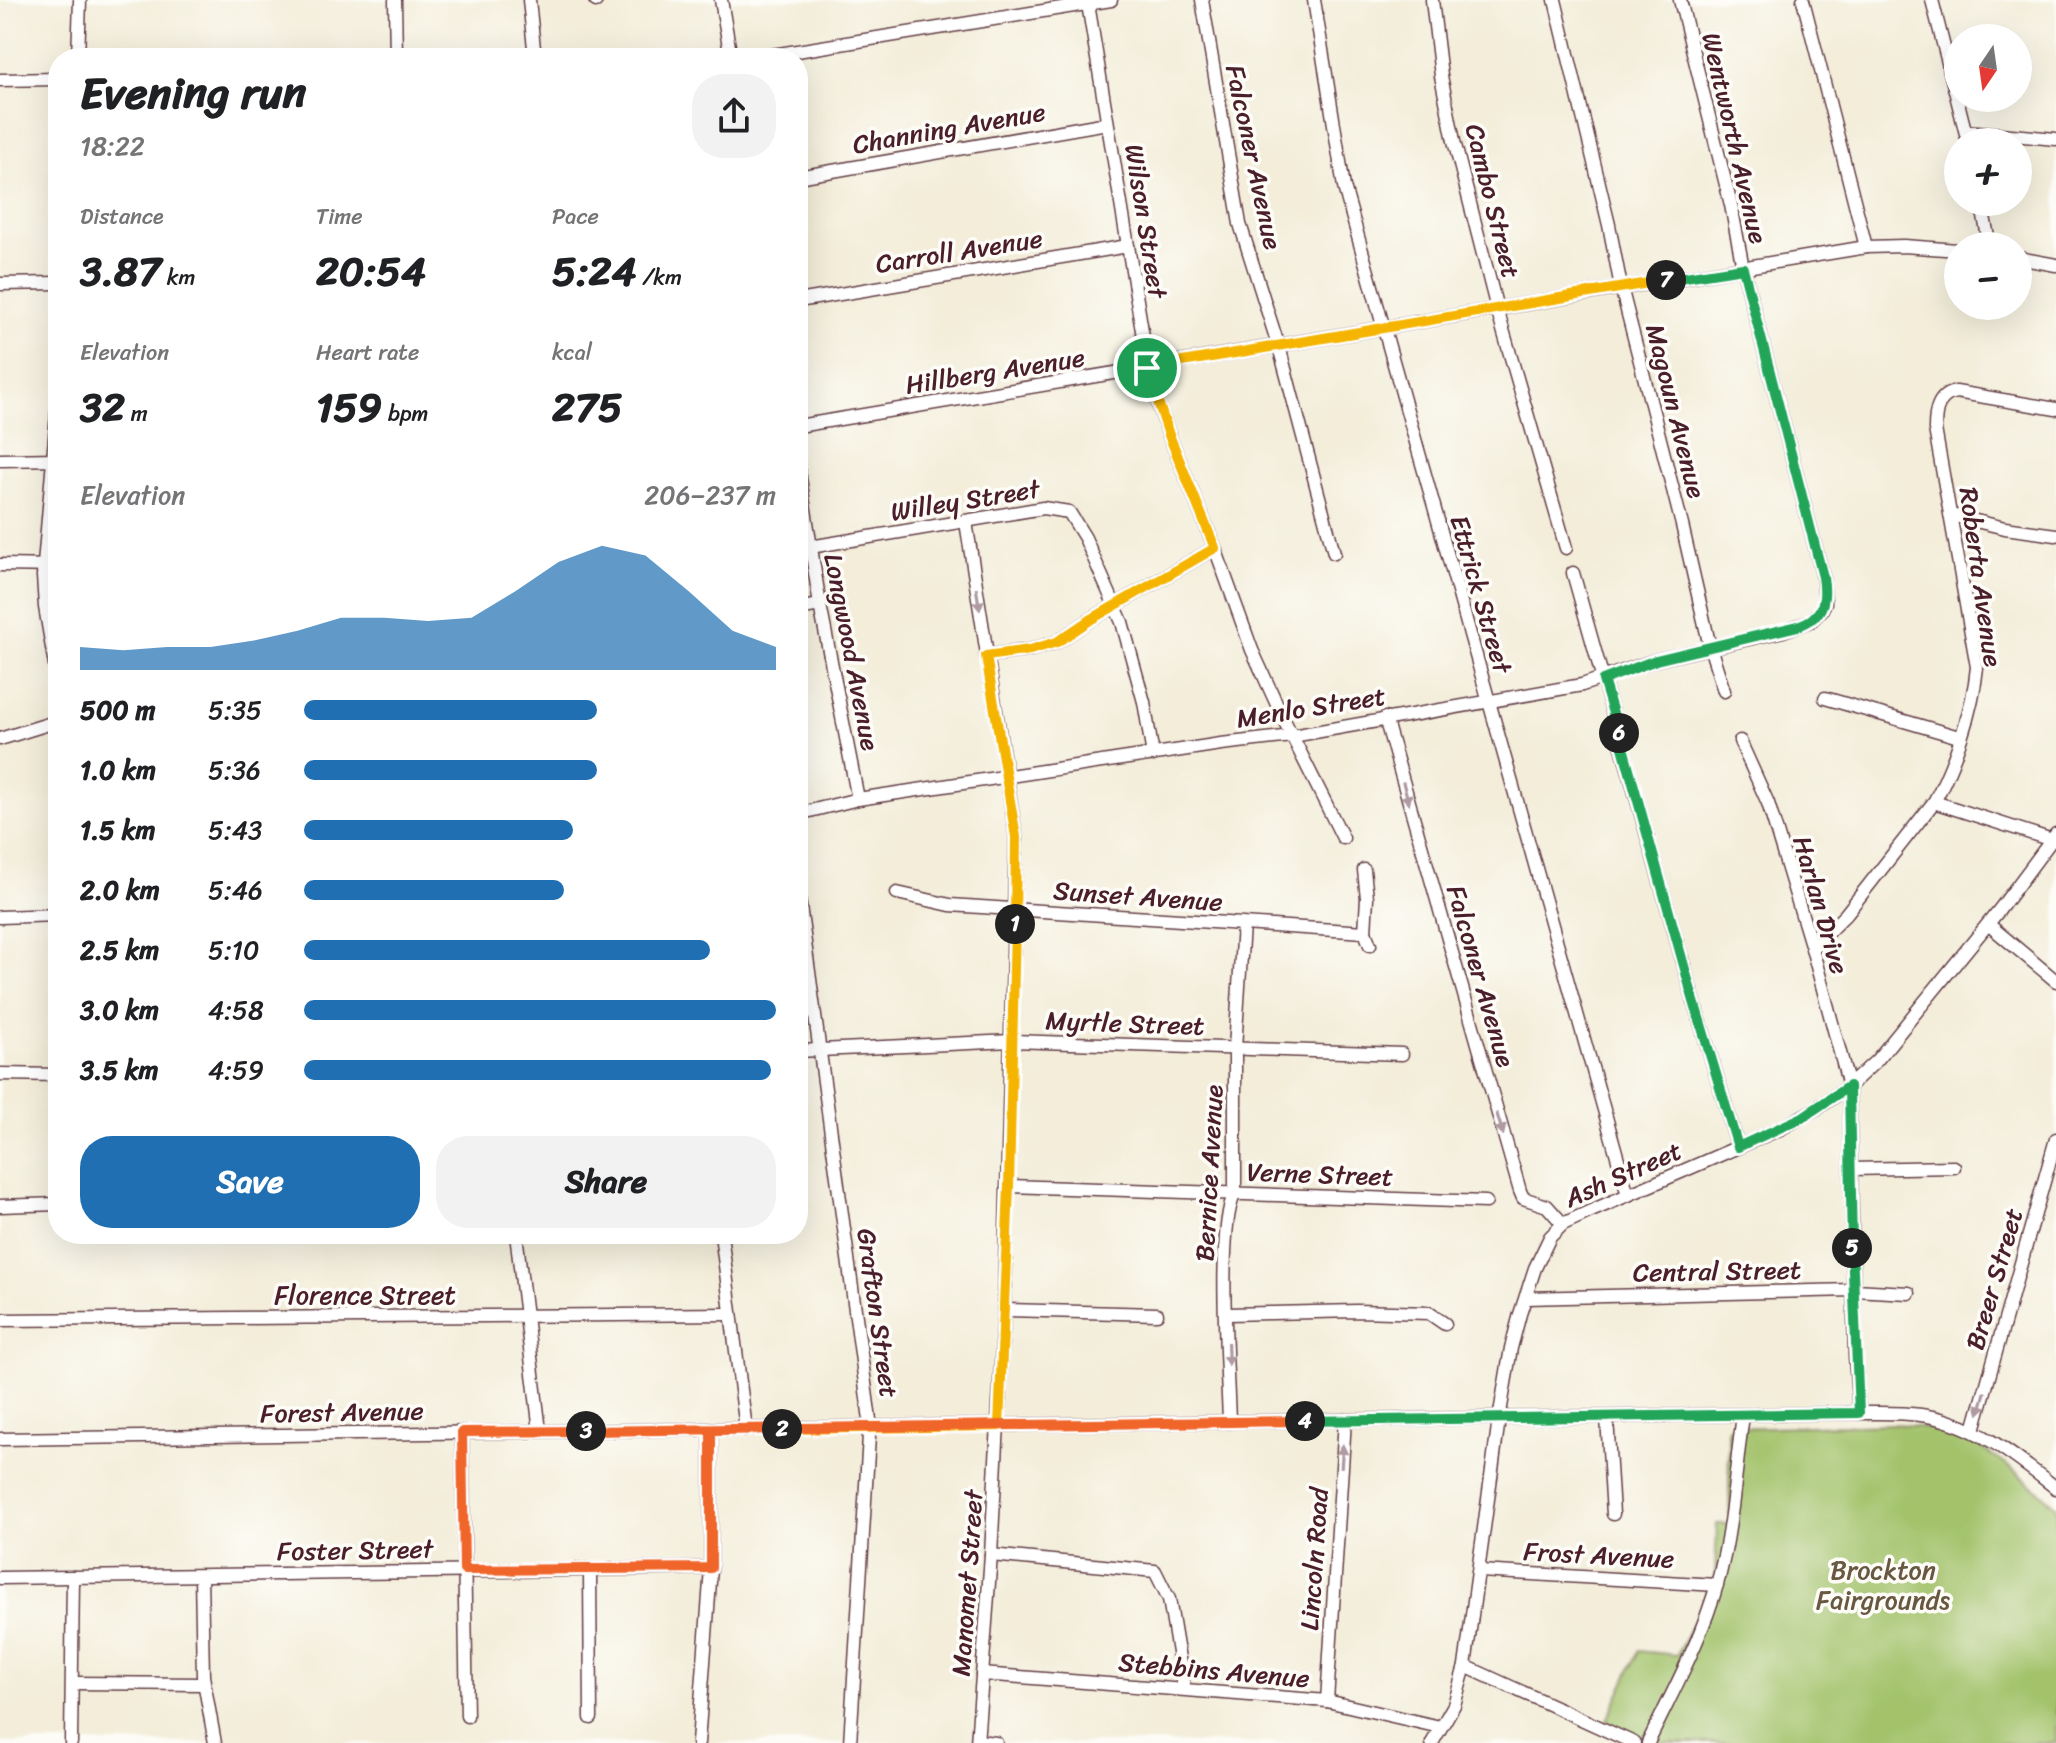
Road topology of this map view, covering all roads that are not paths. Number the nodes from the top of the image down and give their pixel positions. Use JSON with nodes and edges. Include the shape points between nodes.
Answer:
{"nodes":[{"id":1,"x":80,"y":0,"type":"edge"},
{"id":2,"x":395,"y":0,"type":"edge"},
{"id":3,"x":529,"y":0,"type":"edge"},
{"id":4,"x":721,"y":0,"type":"edge"},
{"id":5,"x":1111,"y":0,"type":"edge"},
{"id":6,"x":1202,"y":0,"type":"edge"},
{"id":7,"x":1314,"y":0,"type":"edge"},
{"id":8,"x":1432,"y":0,"type":"edge"},
{"id":9,"x":1555,"y":0,"type":"edge"},
{"id":10,"x":1680,"y":0,"type":"edge"},
{"id":11,"x":1803,"y":0,"type":"edge"},
{"id":12,"x":1932,"y":0,"type":"edge"},
{"id":13,"x":1088,"y":4,"type":"junction"},
{"id":14,"x":78,"y":48,"type":"edge"},
{"id":15,"x":396,"y":48,"type":"edge"},
{"id":16,"x":534,"y":48,"type":"edge"},
{"id":17,"x":729,"y":48,"type":"edge"},
{"id":18,"x":808,"y":49,"type":"edge"},
{"id":19,"x":48,"y":79,"type":"edge"},
{"id":20,"x":0,"y":80,"type":"edge"},
{"id":21,"x":1107,"y":123,"type":"junction"},
{"id":22,"x":1965,"y":128,"type":"edge"},
{"id":23,"x":2032,"y":138,"type":"edge"},
{"id":24,"x":2056,"y":139,"type":"edge"},
{"id":25,"x":808,"y":175,"type":"edge"},
{"id":26,"x":1128,"y":246,"type":"junction"},
{"id":27,"x":1866,"y":247,"type":"junction"},
{"id":28,"x":1944,"y":249,"type":"edge"},
{"id":29,"x":2032,"y":261,"type":"edge"},
{"id":30,"x":2056,"y":265,"type":"edge"},
{"id":31,"x":1743,"y":268,"type":"junction"},
{"id":32,"x":48,"y":283,"type":"edge"},
{"id":33,"x":0,"y":284,"type":"edge"},
{"id":34,"x":1621,"y":287,"type":"junction"},
{"id":35,"x":808,"y":299,"type":"edge"},
{"id":36,"x":1497,"y":309,"type":"junction"},
{"id":37,"x":1383,"y":328,"type":"junction"},
{"id":38,"x":1278,"y":347,"type":"junction"},
{"id":39,"x":1147,"y":368,"type":"junction"},
{"id":40,"x":2056,"y":409,"type":"edge"},
{"id":41,"x":808,"y":424,"type":"edge"},
{"id":42,"x":48,"y":459,"type":"edge"},
{"id":43,"x":0,"y":460,"type":"edge"},
{"id":44,"x":1951,"y":515,"type":"junction"},
{"id":45,"x":966,"y":522,"type":"junction"},
{"id":46,"x":48,"y":530,"type":"edge"},
{"id":47,"x":808,"y":533,"type":"edge"},
{"id":48,"x":2056,"y":535,"type":"edge"},
{"id":49,"x":810,"y":547,"type":"junction"},
{"id":50,"x":1215,"y":548,"type":"junction"},
{"id":51,"x":1566,"y":548,"type":"dead end"},
{"id":52,"x":1334,"y":553,"type":"dead end"},
{"id":53,"x":0,"y":565,"type":"edge"},
{"id":54,"x":44,"y":565,"type":"junction"},
{"id":55,"x":48,"y":565,"type":"edge"},
{"id":56,"x":1573,"y":573,"type":"dead end"},
{"id":57,"x":820,"y":605,"type":"junction"},
{"id":58,"x":1116,"y":605,"type":"junction"},
{"id":59,"x":808,"y":607,"type":"edge"},
{"id":60,"x":1821,"y":611,"type":"joint"},
{"id":61,"x":48,"y":625,"type":"edge"},
{"id":62,"x":1710,"y":647,"type":"junction"},
{"id":63,"x":986,"y":656,"type":"junction"},
{"id":64,"x":1603,"y":680,"type":"junction"},
{"id":65,"x":1724,"y":691,"type":"dead end"},
{"id":66,"x":1825,"y":698,"type":"dead end"},
{"id":67,"x":1489,"y":702,"type":"junction"},
{"id":68,"x":1385,"y":718,"type":"junction"},
{"id":69,"x":48,"y":724,"type":"edge"},
{"id":70,"x":1292,"y":736,"type":"junction"},
{"id":71,"x":1959,"y":737,"type":"junction"},
{"id":72,"x":0,"y":739,"type":"edge"},
{"id":73,"x":1740,"y":741,"type":"dead end"},
{"id":74,"x":1153,"y":755,"type":"junction"},
{"id":75,"x":1006,"y":779,"type":"junction"},
{"id":76,"x":858,"y":799,"type":"junction"},
{"id":77,"x":1934,"y":802,"type":"junction"},
{"id":78,"x":808,"y":812,"type":"edge"},
{"id":79,"x":2054,"y":837,"type":"edge"},
{"id":80,"x":1343,"y":838,"type":"dead end"},
{"id":81,"x":1364,"y":870,"type":"dead end"},
{"id":82,"x":897,"y":893,"type":"dead end"},
{"id":83,"x":1015,"y":910,"type":"junction"},
{"id":84,"x":48,"y":915,"type":"edge"},
{"id":85,"x":0,"y":917,"type":"edge"},
{"id":86,"x":1988,"y":924,"type":"junction"},
{"id":87,"x":1243,"y":925,"type":"junction"},
{"id":88,"x":1812,"y":948,"type":"junction"},
{"id":89,"x":808,"y":976,"type":"edge"},
{"id":90,"x":2056,"y":981,"type":"edge"},
{"id":91,"x":1012,"y":1041,"type":"junction"},
{"id":92,"x":1235,"y":1048,"type":"junction"},
{"id":93,"x":820,"y":1050,"type":"junction"},
{"id":94,"x":808,"y":1051,"type":"edge"},
{"id":95,"x":1402,"y":1054,"type":"dead end"},
{"id":96,"x":0,"y":1074,"type":"edge"},
{"id":97,"x":48,"y":1075,"type":"edge"},
{"id":98,"x":1849,"y":1086,"type":"junction"},
{"id":99,"x":2056,"y":1139,"type":"edge"},
{"id":100,"x":1738,"y":1147,"type":"junction"},
{"id":101,"x":1954,"y":1167,"type":"dead end"},
{"id":102,"x":1851,"y":1169,"type":"junction"},
{"id":103,"x":1009,"y":1186,"type":"junction"},
{"id":104,"x":1235,"y":1193,"type":"junction"},
{"id":105,"x":1628,"y":1195,"type":"junction"},
{"id":106,"x":1486,"y":1202,"type":"dead end"},
{"id":107,"x":48,"y":1204,"type":"edge"},
{"id":108,"x":0,"y":1206,"type":"edge"},
{"id":109,"x":1563,"y":1224,"type":"junction"},
{"id":110,"x":517,"y":1244,"type":"edge"},
{"id":111,"x":722,"y":1244,"type":"edge"},
{"id":112,"x":1854,"y":1290,"type":"junction"},
{"id":113,"x":1909,"y":1293,"type":"dead end"},
{"id":114,"x":1526,"y":1298,"type":"junction"},
{"id":115,"x":1004,"y":1310,"type":"junction"},
{"id":116,"x":731,"y":1314,"type":"junction"},
{"id":117,"x":1157,"y":1314,"type":"dead end"},
{"id":118,"x":1227,"y":1314,"type":"junction"},
{"id":119,"x":527,"y":1316,"type":"junction"},
{"id":120,"x":0,"y":1320,"type":"edge"},
{"id":121,"x":1445,"y":1324,"type":"dead end"},
{"id":122,"x":1859,"y":1413,"type":"junction"},
{"id":123,"x":1743,"y":1416,"type":"junction"},
{"id":124,"x":1607,"y":1417,"type":"junction"},
{"id":125,"x":1499,"y":1419,"type":"junction"},
{"id":126,"x":1345,"y":1420,"type":"junction"},
{"id":127,"x":1229,"y":1422,"type":"junction"},
{"id":128,"x":999,"y":1426,"type":"junction"},
{"id":129,"x":870,"y":1428,"type":"junction"},
{"id":130,"x":746,"y":1429,"type":"junction"},
{"id":131,"x":711,"y":1430,"type":"junction"},
{"id":132,"x":1974,"y":1430,"type":"junction"},
{"id":133,"x":540,"y":1431,"type":"junction"},
{"id":134,"x":462,"y":1432,"type":"junction"},
{"id":135,"x":0,"y":1439,"type":"edge"},
{"id":136,"x":2056,"y":1488,"type":"edge"},
{"id":137,"x":1613,"y":1514,"type":"dead end"},
{"id":138,"x":991,"y":1555,"type":"junction"},
{"id":139,"x":711,"y":1568,"type":"junction"},
{"id":140,"x":464,"y":1570,"type":"junction"},
{"id":141,"x":590,"y":1570,"type":"junction"},
{"id":142,"x":1480,"y":1571,"type":"junction"},
{"id":143,"x":201,"y":1576,"type":"junction"},
{"id":144,"x":73,"y":1577,"type":"junction"},
{"id":145,"x":0,"y":1578,"type":"edge"},
{"id":146,"x":1717,"y":1585,"type":"junction"},
{"id":147,"x":1465,"y":1666,"type":"junction"},
{"id":148,"x":982,"y":1674,"type":"junction"},
{"id":149,"x":73,"y":1683,"type":"junction"},
{"id":150,"x":204,"y":1684,"type":"junction"},
{"id":151,"x":1184,"y":1688,"type":"junction"},
{"id":152,"x":1327,"y":1701,"type":"junction"},
{"id":153,"x":467,"y":1716,"type":"dead end"},
{"id":154,"x":591,"y":1718,"type":"dead end"},
{"id":155,"x":1440,"y":1727,"type":"junction"},
{"id":156,"x":978,"y":1742,"type":"edge"},
{"id":157,"x":71,"y":1743,"type":"edge"},
{"id":158,"x":215,"y":1743,"type":"edge"},
{"id":159,"x":698,"y":1743,"type":"edge"},
{"id":160,"x":850,"y":1743,"type":"edge"},
{"id":161,"x":996,"y":1743,"type":"edge"},
{"id":162,"x":1432,"y":1743,"type":"edge"},
{"id":163,"x":1634,"y":1743,"type":"edge"},
{"id":164,"x":1648,"y":1743,"type":"edge"}],
"edges":[{"from":1,"to":14,"type":"street"},
{"from":2,"to":15,"type":"street"},
{"from":3,"to":16,"type":"street"},
{"from":4,"to":17,"type":"street"},
{"from":5,"to":13,"type":"street"},
{"from":6,"to":38,"type":"street","name":"Falconer Avenue","via":[[1237,208]]},
{"from":7,"to":37,"type":"street","name":"Ettrick Street","via":[[1344,187]]},
{"from":8,"to":36,"type":"street","name":"Cambo Street","via":[[1454,141]]},
{"from":9,"to":34,"type":"street","name":"Magoun Avenue"},
{"from":10,"to":31,"type":"street","name":"Wentworth Avenue"},
{"from":11,"to":27,"type":"street"},
{"from":12,"to":22,"type":"street"},
{"from":13,"to":18,"type":"street"},
{"from":13,"to":21,"type":"street","name":"Wilson Street"},
{"from":19,"to":20,"type":"street"},
{"from":21,"to":25,"type":"street","name":"Channing Avenue"},
{"from":21,"to":26,"type":"street","name":"Wilson Street"},
{"from":23,"to":24,"type":"street"},
{"from":26,"to":35,"type":"street","name":"Carroll Avenue"},
{"from":26,"to":39,"type":"street","name":"Wilson Street"},
{"from":27,"to":28,"type":"street","name":"Hillberg Avenue"},
{"from":27,"to":31,"type":"street","name":"Hillberg Avenue"},
{"from":29,"to":30,"type":"street"},
{"from":31,"to":34,"type":"street","name":"Hillberg Avenue"},
{"from":31,"to":60,"type":"street","name":"Wentworth Avenue","via":[[1823,577]]},
{"from":32,"to":33,"type":"street"},
{"from":34,"to":36,"type":"street","name":"Hillberg Avenue"},
{"from":34,"to":62,"type":"street","name":"Magoun Avenue"},
{"from":36,"to":37,"type":"street","name":"Hillberg Avenue"},
{"from":36,"to":51,"type":"street","name":"Cambo Street"},
{"from":37,"to":38,"type":"street","name":"Hillberg Avenue"},
{"from":37,"to":67,"type":"street","name":"Ettrick Street"},
{"from":38,"to":39,"type":"street","name":"Hillberg Avenue"},
{"from":38,"to":52,"type":"street","name":"Falconer Avenue"},
{"from":39,"to":41,"type":"street","name":"Hillberg Avenue"},
{"from":39,"to":50,"type":"street","name":"Wilson Street"},
{"from":40,"to":44,"type":"street","name":"Roberta Avenue","via":[[1956,392],[1941,402],[1935,429]]},
{"from":42,"to":43,"type":"street"},
{"from":44,"to":48,"type":"street"},
{"from":44,"to":71,"type":"street","name":"Roberta Avenue","via":[[1977,658]]},
{"from":45,"to":49,"type":"street","name":"Willey Street"},
{"from":45,"to":58,"type":"street","name":"Willey Street","via":[[1043,508],[1069,512]]},
{"from":45,"to":63,"type":"street","name":"Manomet Street","one_way":true},
{"from":46,"to":54,"type":"street"},
{"from":47,"to":49,"type":"street","name":"Longwood Avenue"},
{"from":49,"to":57,"type":"street","name":"Longwood Avenue"},
{"from":50,"to":58,"type":"street"},
{"from":50,"to":70,"type":"street","name":"Wilson Street","via":[[1252,650]]},
{"from":53,"to":54,"type":"street"},
{"from":54,"to":55,"type":"street"},
{"from":54,"to":61,"type":"street"},
{"from":56,"to":64,"type":"street"},
{"from":57,"to":59,"type":"street"},
{"from":57,"to":76,"type":"street","name":"Longwood Avenue"},
{"from":58,"to":63,"type":"street","via":[[1057,642]]},
{"from":58,"to":74,"type":"street"},
{"from":60,"to":62,"type":"street","name":"Menlo Street","via":[[1811,621],[1783,631]]},
{"from":62,"to":64,"type":"street","name":"Menlo Street"},
{"from":62,"to":65,"type":"street","name":"Magoun Avenue"},
{"from":63,"to":75,"type":"street","name":"Manomet Street"},
{"from":64,"to":67,"type":"street","name":"Menlo Street"},
{"from":64,"to":100,"type":"street"},
{"from":66,"to":71,"type":"street"},
{"from":67,"to":68,"type":"street","name":"Menlo Street"},
{"from":67,"to":105,"type":"street","name":"Ettrick Street"},
{"from":68,"to":70,"type":"street","name":"Menlo Street"},
{"from":68,"to":109,"type":"street","name":"Falconer Avenue","one_way":true,"via":[[1520,1191],[1523,1198],[1547,1206]]},
{"from":69,"to":72,"type":"street"},
{"from":70,"to":74,"type":"street","name":"Menlo Street"},
{"from":70,"to":80,"type":"street","name":"Wilson Street"},
{"from":71,"to":77,"type":"street","name":"Roberta Avenue"},
{"from":73,"to":88,"type":"street","name":"Harlan Drive","via":[[1768,803]]},
{"from":74,"to":75,"type":"street","name":"Menlo Street"},
{"from":75,"to":76,"type":"street","name":"Menlo Street"},
{"from":75,"to":83,"type":"street","name":"Manomet Street","via":[[1016,837]]},
{"from":76,"to":78,"type":"street","name":"Menlo Street"},
{"from":77,"to":79,"type":"street"},
{"from":77,"to":88,"type":"street","name":"Roberta Avenue","via":[[1840,921]]},
{"from":79,"to":86,"type":"street","name":"Ash Street"},
{"from":81,"to":87,"type":"street","name":"Sunset Avenue","via":[[1367,938]]},
{"from":82,"to":83,"type":"street","name":"Sunset Avenue","via":[[950,905]]},
{"from":83,"to":87,"type":"street","name":"Sunset Avenue"},
{"from":83,"to":91,"type":"street","name":"Manomet Street"},
{"from":84,"to":85,"type":"street"},
{"from":86,"to":90,"type":"street"},
{"from":86,"to":98,"type":"street","name":"Ash Street","via":[[1877,1060]]},
{"from":87,"to":92,"type":"street","name":"Bernice Avenue"},
{"from":88,"to":98,"type":"street","name":"Harlan Drive"},
{"from":89,"to":93,"type":"street","name":"Grafton Street"},
{"from":91,"to":92,"type":"street","name":"Myrtle Street"},
{"from":91,"to":93,"type":"street","name":"Myrtle Street"},
{"from":91,"to":103,"type":"street","name":"Manomet Street"},
{"from":92,"to":95,"type":"street","name":"Myrtle Street"},
{"from":92,"to":104,"type":"street","name":"Bernice Avenue"},
{"from":93,"to":94,"type":"street","name":"Myrtle Street"},
{"from":93,"to":129,"type":"street","name":"Grafton Street"},
{"from":96,"to":97,"type":"street"},
{"from":98,"to":100,"type":"street","name":"Ash Street","via":[[1803,1117]]},
{"from":98,"to":102,"type":"street","name":"Harlan Drive"},
{"from":99,"to":132,"type":"street","name":"Breer Street","one_way":true},
{"from":100,"to":105,"type":"street","name":"Ash Street"},
{"from":101,"to":102,"type":"street"},
{"from":102,"to":112,"type":"street","name":"Harlan Drive"},
{"from":103,"to":104,"type":"street","name":"Verne Street"},
{"from":103,"to":115,"type":"street","name":"Manomet Street"},
{"from":104,"to":106,"type":"street","name":"Verne Street"},
{"from":104,"to":118,"type":"street","name":"Bernice Avenue","via":[[1228,1210]]},
{"from":105,"to":109,"type":"street","name":"Ash Street"},
{"from":107,"to":108,"type":"street"},
{"from":109,"to":114,"type":"street","name":"Ash Street","via":[[1544,1247]]},
{"from":110,"to":119,"type":"street"},
{"from":111,"to":116,"type":"street"},
{"from":112,"to":113,"type":"street","name":"Central Street"},
{"from":112,"to":114,"type":"street","name":"Central Street"},
{"from":112,"to":122,"type":"street","name":"Harlan Drive"},
{"from":114,"to":125,"type":"street","name":"Ash Street"},
{"from":115,"to":117,"type":"street"},
{"from":115,"to":128,"type":"street","name":"Manomet Street"},
{"from":116,"to":119,"type":"street","name":"Florence Street"},
{"from":116,"to":130,"type":"street"},
{"from":118,"to":121,"type":"street","via":[[1429,1313]]},
{"from":118,"to":127,"type":"street","name":"Bernice Avenue","one_way":true},
{"from":119,"to":120,"type":"street","name":"Florence Street"},
{"from":119,"to":133,"type":"street"},
{"from":122,"to":123,"type":"street","name":"Forest Avenue"},
{"from":122,"to":132,"type":"street","name":"Forest Avenue","via":[[1920,1415]]},
{"from":123,"to":124,"type":"street","name":"Forest Avenue"},
{"from":123,"to":146,"type":"street"},
{"from":124,"to":125,"type":"street","name":"Forest Avenue"},
{"from":124,"to":137,"type":"street"},
{"from":125,"to":126,"type":"street","name":"Forest Avenue"},
{"from":125,"to":142,"type":"street","name":"Ash Street"},
{"from":126,"to":127,"type":"street","name":"Forest Avenue"},
{"from":152,"to":126,"type":"street","name":"Lincoln Road","one_way":true},
{"from":127,"to":128,"type":"street","name":"Forest Avenue"},
{"from":128,"to":129,"type":"street","name":"Forest Avenue"},
{"from":128,"to":138,"type":"street","name":"Manomet Street"},
{"from":129,"to":130,"type":"street","name":"Forest Avenue"},
{"from":129,"to":160,"type":"street","name":"Grafton Street"},
{"from":130,"to":131,"type":"street","name":"Forest Avenue"},
{"from":131,"to":133,"type":"street","name":"Forest Avenue"},
{"from":131,"to":139,"type":"street"},
{"from":132,"to":136,"type":"street","name":"Forest Avenue"},
{"from":133,"to":134,"type":"street","name":"Forest Avenue"},
{"from":134,"to":135,"type":"street","name":"Forest Avenue"},
{"from":134,"to":140,"type":"street"},
{"from":138,"to":148,"type":"street","name":"Manomet Street"},
{"from":138,"to":151,"type":"street","via":[[1155,1571],[1169,1599]]},
{"from":139,"to":141,"type":"street","name":"Foster Street"},
{"from":139,"to":159,"type":"street"},
{"from":140,"to":141,"type":"street","name":"Foster Street"},
{"from":140,"to":143,"type":"street","name":"Foster Street"},
{"from":140,"to":153,"type":"street"},
{"from":141,"to":154,"type":"street"},
{"from":142,"to":146,"type":"street","name":"Frost Avenue"},
{"from":142,"to":147,"type":"street","name":"Ash Street"},
{"from":143,"to":144,"type":"street","name":"Foster Street"},
{"from":143,"to":150,"type":"street"},
{"from":144,"to":145,"type":"street","name":"Foster Street"},
{"from":144,"to":149,"type":"street"},
{"from":146,"to":164,"type":"street"},
{"from":147,"to":155,"type":"street","name":"Ash Street","via":[[1460,1689]]},
{"from":147,"to":163,"type":"street"},
{"from":148,"to":151,"type":"street","name":"Stebbins Avenue"},
{"from":148,"to":156,"type":"street","name":"Manomet Street"},
{"from":149,"to":150,"type":"street"},
{"from":149,"to":157,"type":"street"},
{"from":150,"to":158,"type":"street"},
{"from":151,"to":152,"type":"street","name":"Stebbins Avenue"},
{"from":152,"to":155,"type":"street","name":"Stebbins Avenue"},
{"from":155,"to":162,"type":"street","name":"Ash Street"},
{"from":156,"to":161,"type":"street"}]}
